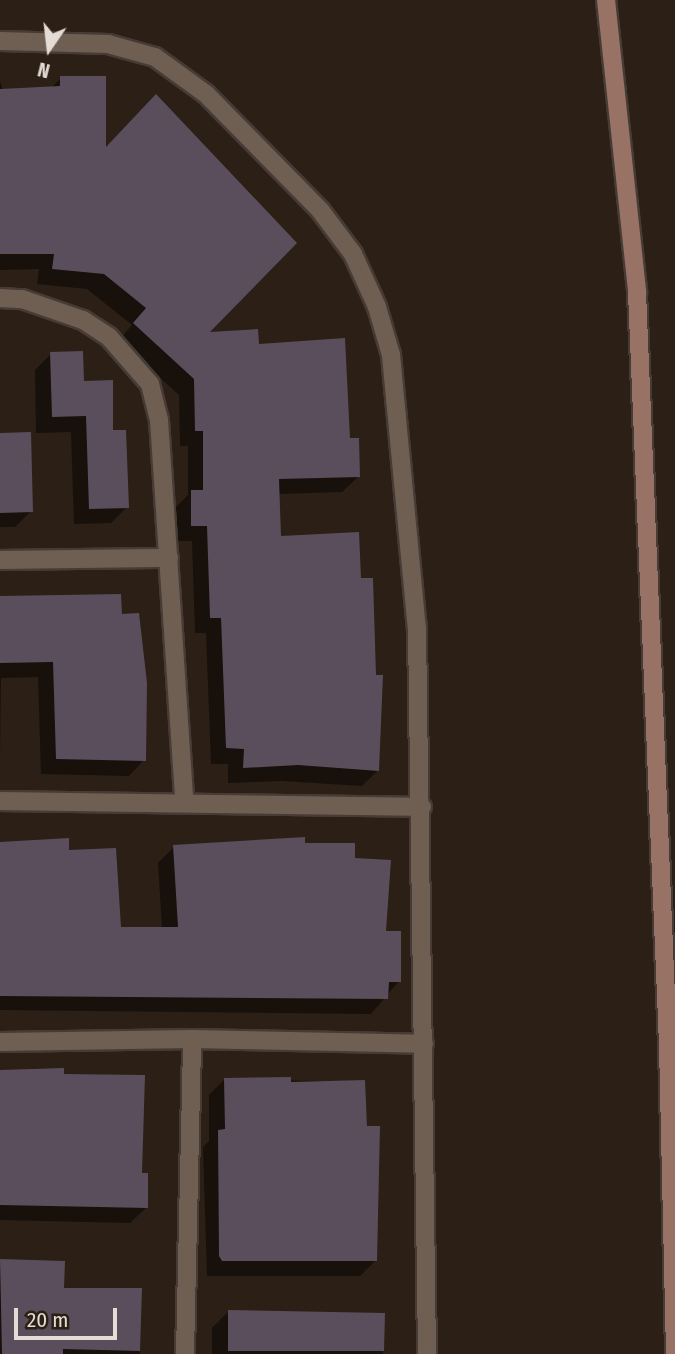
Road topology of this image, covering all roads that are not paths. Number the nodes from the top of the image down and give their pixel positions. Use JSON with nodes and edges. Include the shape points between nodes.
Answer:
{"nodes":[{"id":1,"x":606,"y":0,"type":"edge"},
{"id":2,"x":0,"y":41,"type":"edge"},
{"id":3,"x":0,"y":299,"type":"edge"},
{"id":4,"x":169,"y":558,"type":"junction"},
{"id":5,"x":0,"y":560,"type":"edge"},
{"id":6,"x":0,"y":801,"type":"edge"},
{"id":7,"x":184,"y":801,"type":"junction"},
{"id":8,"x":422,"y":807,"type":"junction"},
{"id":9,"x":192,"y":1039,"type":"junction"},
{"id":10,"x":0,"y":1042,"type":"edge"},
{"id":11,"x":424,"y":1044,"type":"junction"},
{"id":12,"x":185,"y":1354,"type":"edge"},
{"id":13,"x":427,"y":1354,"type":"edge"},
{"id":14,"x":675,"y":1354,"type":"edge"}],
"edges":[{"from":1,"to":14,"type":"main road","via":[[637,292],[668,1045]]},
{"from":2,"to":8,"type":"street","via":[[108,44],[155,57],[206,94],[320,210],[353,254],[377,307],[394,382],[417,628]]},
{"from":3,"to":4,"type":"street","via":[[22,299],[83,320],[126,354],[150,384],[159,420]]},
{"from":4,"to":5,"type":"street"},
{"from":4,"to":7,"type":"street"},
{"from":6,"to":7,"type":"street"},
{"from":7,"to":8,"type":"street"},
{"from":8,"to":11,"type":"street"},
{"from":9,"to":10,"type":"street"},
{"from":9,"to":11,"type":"street"},
{"from":9,"to":12,"type":"street"},
{"from":11,"to":13,"type":"street"}]}
